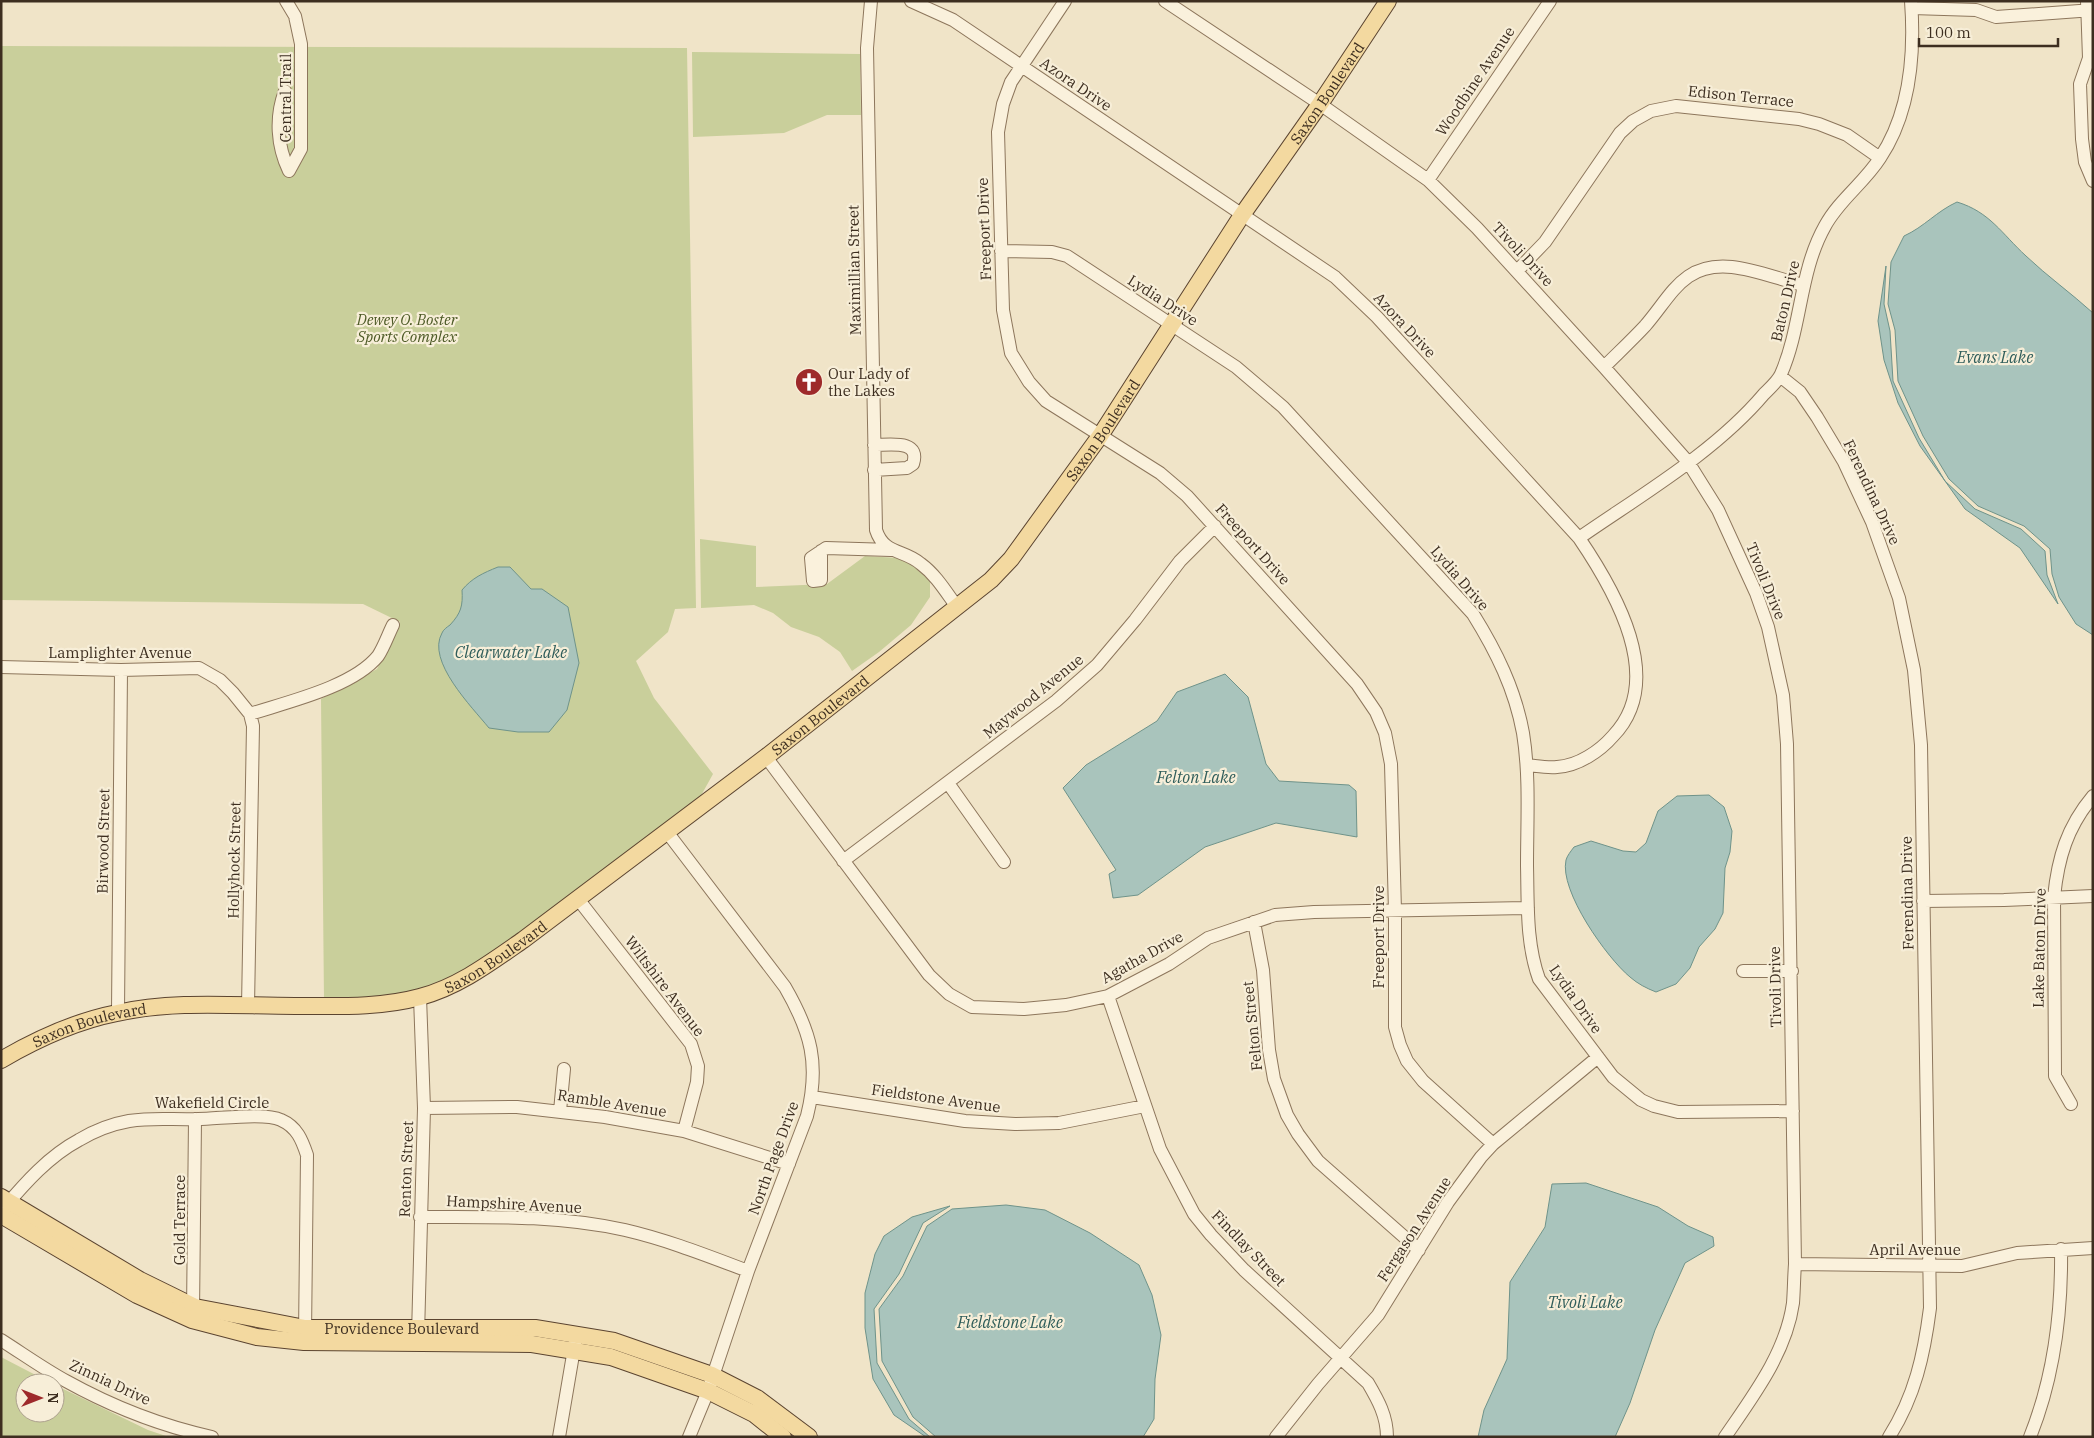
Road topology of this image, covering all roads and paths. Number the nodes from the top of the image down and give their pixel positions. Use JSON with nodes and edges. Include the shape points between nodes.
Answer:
{"nodes":[{"id":1,"x":286,"y":1,"type":"edge"},
{"id":2,"x":871,"y":1,"type":"edge"},
{"id":3,"x":911,"y":1,"type":"edge"},
{"id":4,"x":1065,"y":1,"type":"edge"},
{"id":5,"x":1165,"y":1,"type":"edge"},
{"id":6,"x":1388,"y":1,"type":"edge"},
{"id":7,"x":1550,"y":1,"type":"edge"},
{"id":8,"x":1912,"y":5,"type":"edge"},
{"id":9,"x":2089,"y":7,"type":"edge"},
{"id":10,"x":1022,"y":68,"type":"junction"},
{"id":11,"x":286,"y":91,"type":"dead end"},
{"id":12,"x":1320,"y":104,"type":"junction"},
{"id":13,"x":1880,"y":158,"type":"junction"},
{"id":14,"x":1428,"y":180,"type":"junction"},
{"id":15,"x":2093,"y":181,"type":"edge"},
{"id":16,"x":1242,"y":215,"type":"junction"},
{"id":17,"x":1002,"y":251,"type":"junction"},
{"id":18,"x":1517,"y":271,"type":"junction"},
{"id":19,"x":1803,"y":285,"type":"junction"},
{"id":20,"x":1171,"y":325,"type":"junction"},
{"id":21,"x":1604,"y":367,"type":"junction"},
{"id":22,"x":1780,"y":376,"type":"junction"},
{"id":23,"x":1100,"y":436,"type":"junction"},
{"id":24,"x":874,"y":445,"type":"junction"},
{"id":25,"x":1688,"y":462,"type":"junction"},
{"id":26,"x":874,"y":470,"type":"junction"},
{"id":27,"x":1215,"y":526,"type":"junction"},
{"id":28,"x":1579,"y":538,"type":"junction"},
{"id":29,"x":891,"y":550,"type":"junction"},
{"id":30,"x":821,"y":551,"type":"dead end"},
{"id":31,"x":957,"y":607,"type":"junction"},
{"id":32,"x":393,"y":625,"type":"dead end"},
{"id":33,"x":1,"y":667,"type":"edge"},
{"id":34,"x":121,"y":670,"type":"junction"},
{"id":35,"x":250,"y":714,"type":"junction"},
{"id":36,"x":766,"y":757,"type":"junction"},
{"id":37,"x":1527,"y":765,"type":"junction"},
{"id":38,"x":948,"y":783,"type":"junction"},
{"id":39,"x":2093,"y":796,"type":"edge"},
{"id":40,"x":667,"y":832,"type":"junction"},
{"id":41,"x":843,"y":861,"type":"junction"},
{"id":42,"x":1004,"y":862,"type":"dead end"},
{"id":43,"x":2093,"y":896,"type":"edge"},
{"id":44,"x":2054,"y":897,"type":"junction"},
{"id":45,"x":578,"y":899,"type":"junction"},
{"id":46,"x":1923,"y":901,"type":"junction"},
{"id":47,"x":1528,"y":908,"type":"junction"},
{"id":48,"x":1395,"y":911,"type":"junction"},
{"id":49,"x":1254,"y":922,"type":"junction"},
{"id":50,"x":1743,"y":971,"type":"dead end"},
{"id":51,"x":1792,"y":971,"type":"junction"},
{"id":52,"x":1108,"y":996,"type":"junction"},
{"id":53,"x":420,"y":997,"type":"junction"},
{"id":54,"x":248,"y":1006,"type":"junction"},
{"id":55,"x":118,"y":1012,"type":"junction"},
{"id":56,"x":1598,"y":1057,"type":"junction"},
{"id":57,"x":1,"y":1060,"type":"edge"},
{"id":58,"x":564,"y":1069,"type":"dead end"},
{"id":59,"x":812,"y":1097,"type":"junction"},
{"id":60,"x":2071,"y":1104,"type":"dead end"},
{"id":61,"x":1145,"y":1106,"type":"junction"},
{"id":62,"x":424,"y":1108,"type":"junction"},
{"id":63,"x":560,"y":1111,"type":"junction"},
{"id":64,"x":1793,"y":1111,"type":"junction"},
{"id":65,"x":195,"y":1119,"type":"junction"},
{"id":66,"x":684,"y":1131,"type":"junction"},
{"id":67,"x":1493,"y":1144,"type":"junction"},
{"id":68,"x":789,"y":1164,"type":"junction"},
{"id":69,"x":3,"y":1206,"type":"edge"},
{"id":70,"x":420,"y":1217,"type":"junction"},
{"id":71,"x":2093,"y":1248,"type":"edge"},
{"id":72,"x":2061,"y":1249,"type":"junction"},
{"id":73,"x":1419,"y":1250,"type":"junction"},
{"id":74,"x":1795,"y":1264,"type":"junction"},
{"id":75,"x":1930,"y":1266,"type":"junction"},
{"id":76,"x":748,"y":1271,"type":"junction"},
{"id":77,"x":193,"y":1314,"type":"junction"},
{"id":78,"x":304,"y":1335,"type":"junction"},
{"id":79,"x":418,"y":1336,"type":"junction"},
{"id":80,"x":1,"y":1340,"type":"edge"},
{"id":81,"x":575,"y":1343,"type":"junction"},
{"id":82,"x":1341,"y":1358,"type":"junction"},
{"id":83,"x":710,"y":1383,"type":"junction"},
{"id":84,"x":212,"y":1437,"type":"edge"},
{"id":85,"x":558,"y":1437,"type":"edge"},
{"id":86,"x":688,"y":1437,"type":"edge"},
{"id":87,"x":783,"y":1437,"type":"edge"},
{"id":88,"x":809,"y":1437,"type":"edge"},
{"id":89,"x":1276,"y":1437,"type":"edge"},
{"id":90,"x":1386,"y":1437,"type":"edge"},
{"id":91,"x":1725,"y":1437,"type":"edge"},
{"id":92,"x":1889,"y":1437,"type":"edge"},
{"id":93,"x":2030,"y":1437,"type":"edge"}],
"edges":[{"from":1,"to":11,"type":"street","name":"Central Trail","via":[[295,16],[301,44],[301,149],[289,171],[284,162],[278,120]]},
{"from":2,"to":24,"type":"street","name":"Maximillian Street","via":[[867,48]]},
{"from":3,"to":10,"type":"street","name":"Azora Drive","via":[[953,20]]},
{"from":4,"to":10,"type":"street","name":"Freeport Drive"},
{"from":5,"to":12,"type":"street","name":"Tivoli Drive"},
{"from":6,"to":12,"type":"main road","name":"Saxon Boulevard"},
{"from":7,"to":14,"type":"street","name":"Woodbine Avenue"},
{"from":8,"to":9,"type":"street","via":[[1976,10],[1996,17]]},
{"from":8,"to":13,"type":"street","name":"Baton Drive","via":[[1908,83],[1900,114]]},
{"from":9,"to":15,"type":"street","via":[[2089,58],[2080,84],[2085,162]]},
{"from":10,"to":16,"type":"street","name":"Azora Drive"},
{"from":10,"to":17,"type":"street","name":"Freeport Drive","via":[[1011,82],[1002,104],[998,132]]},
{"from":12,"to":14,"type":"street","name":"Tivoli Drive"},
{"from":12,"to":16,"type":"main road","name":"Saxon Boulevard"},
{"from":13,"to":18,"type":"street","name":"Edison Terrace","via":[[1847,135],[1799,119],[1676,106],[1651,111],[1632,121],[1620,133],[1545,242]]},
{"from":13,"to":19,"type":"street","name":"Baton Drive","via":[[1825,226]]},
{"from":14,"to":18,"type":"street","name":"Tivoli Drive"},
{"from":16,"to":20,"type":"main road","name":"Saxon Boulevard"},
{"from":16,"to":28,"type":"street","name":"Azora Drive","via":[[1335,277],[1370,310]]},
{"from":17,"to":20,"type":"street","name":"Lydia Drive","via":[[1052,252],[1067,256]]},
{"from":17,"to":23,"type":"street","name":"Freeport Drive","via":[[1003,310],[1011,353],[1028,382],[1046,401]]},
{"from":18,"to":21,"type":"street","name":"Tivoli Drive"},
{"from":19,"to":21,"type":"street","via":[[1733,267],[1695,272],[1679,282],[1646,325]]},
{"from":19,"to":22,"type":"street","name":"Baton Drive","via":[[1794,339]]},
{"from":20,"to":23,"type":"main road","name":"Saxon Boulevard"},
{"from":20,"to":37,"type":"street","name":"Lydia Drive","via":[[1236,367],[1283,407],[1473,614],[1494,648],[1514,697]]},
{"from":21,"to":25,"type":"street","name":"Tivoli Drive"},
{"from":22,"to":25,"type":"street","name":"Baton Drive","via":[[1737,424]]},
{"from":22,"to":46,"type":"street","name":"Ferendina Drive","via":[[1800,392],[1844,462],[1872,522],[1899,598],[1914,670],[1921,745]]},
{"from":23,"to":27,"type":"street","name":"Freeport Drive","via":[[1160,473]]},
{"from":23,"to":31,"type":"main road","name":"Saxon Boulevard","via":[[1012,559]]},
{"from":24,"to":26,"type":"street","name":"Maximillian Street"},
{"from":24,"to":26,"type":"street","via":[[908,446],[915,455],[913,464],[907,468]]},
{"from":25,"to":28,"type":"street","name":"Baton Drive"},
{"from":25,"to":51,"type":"street","name":"Tivoli Drive","via":[[1718,510],[1756,593],[1768,627],[1782,695],[1788,744]]},
{"from":26,"to":29,"type":"street","name":"Maximillian Street","via":[[876,530],[882,544]]},
{"from":27,"to":38,"type":"street","name":"Maywood Avenue","via":[[1180,561],[1097,665],[1056,701]]},
{"from":27,"to":48,"type":"street","name":"Freeport Drive","via":[[1357,684],[1376,712],[1392,764]]},
{"from":28,"to":37,"type":"street","name":"Azora Drive","via":[[1600,568],[1629,632],[1637,665],[1636,698],[1619,730],[1605,746],[1580,761],[1558,767]]},
{"from":29,"to":30,"type":"street","via":[[826,548]]},
{"from":29,"to":31,"type":"street","via":[[921,563]]},
{"from":31,"to":36,"type":"main road","name":"Saxon Boulevard"},
{"from":32,"to":35,"type":"street","via":[[378,656],[347,681]]},
{"from":33,"to":34,"type":"street","name":"Lamplighter Avenue"},
{"from":34,"to":35,"type":"street","name":"Lamplighter Avenue","via":[[199,668],[220,680]]},
{"from":34,"to":55,"type":"street","name":"Birwood Street"},
{"from":35,"to":54,"type":"street","name":"Hollyhock Street"},
{"from":36,"to":40,"type":"main road","name":"Saxon Boulevard"},
{"from":36,"to":41,"type":"street","name":"Agatha Drive"},
{"from":37,"to":47,"type":"street","name":"Lydia Drive"},
{"from":38,"to":41,"type":"street","name":"Maywood Avenue"},
{"from":38,"to":42,"type":"street"},
{"from":39,"to":44,"type":"street","name":"Lake Baton Drive","via":[[2065,840]]},
{"from":40,"to":45,"type":"main road","name":"Saxon Boulevard"},
{"from":40,"to":59,"type":"street","name":"North Page Drive","via":[[785,987],[799,1012],[814,1059]]},
{"from":41,"to":52,"type":"street","name":"Agatha Drive","via":[[929,975],[949,994],[972,1007],[1024,1009]]},
{"from":43,"to":44,"type":"street"},
{"from":44,"to":46,"type":"street"},
{"from":44,"to":60,"type":"street","name":"Lake Baton Drive","via":[[2055,1076]]},
{"from":45,"to":53,"type":"main road","name":"Saxon Boulevard","via":[[482,969],[451,986]]},
{"from":45,"to":66,"type":"street","name":"Wiltshire Avenue","via":[[691,1044],[698,1066],[697,1082]]},
{"from":46,"to":75,"type":"street","name":"Ferendina Drive"},
{"from":47,"to":48,"type":"street","name":"Agatha Drive"},
{"from":47,"to":56,"type":"street","name":"Lydia Drive","via":[[1530,946],[1539,979]]},
{"from":48,"to":49,"type":"street","name":"Agatha Drive","via":[[1275,915]]},
{"from":48,"to":67,"type":"street","name":"Freeport Drive","via":[[1395,1027],[1400,1045],[1407,1061],[1423,1081]]},
{"from":49,"to":52,"type":"street","name":"Agatha Drive","via":[[1208,938],[1169,964]]},
{"from":49,"to":73,"type":"street","name":"Felton Street","via":[[1263,970],[1274,1079],[1287,1116],[1318,1161]]},
{"from":50,"to":51,"type":"street"},
{"from":51,"to":64,"type":"street","name":"Tivoli Drive"},
{"from":52,"to":61,"type":"street","name":"Findlay Street"},
{"from":53,"to":54,"type":"main road","name":"Saxon Boulevard","via":[[366,1004]]},
{"from":53,"to":62,"type":"street","name":"Renton Street"},
{"from":54,"to":55,"type":"main road","name":"Saxon Boulevard","via":[[188,1006]]},
{"from":55,"to":57,"type":"main road","name":"Saxon Boulevard","via":[[29,1043]]},
{"from":56,"to":64,"type":"street","name":"Lydia Drive","via":[[1623,1087],[1654,1106],[1678,1112]]},
{"from":56,"to":67,"type":"street","name":"Fergason Avenue"},
{"from":58,"to":63,"type":"street"},
{"from":59,"to":61,"type":"street","name":"Fieldstone Avenue","via":[[965,1121],[1015,1124],[1059,1122]]},
{"from":59,"to":68,"type":"street","name":"North Page Drive"},
{"from":61,"to":82,"type":"street","name":"Findlay Street","via":[[1160,1149],[1194,1214],[1210,1235]]},
{"from":62,"to":63,"type":"street","name":"Ramble Avenue","via":[[477,1106]]},
{"from":62,"to":70,"type":"street","name":"Renton Street"},
{"from":63,"to":66,"type":"street","name":"Ramble Avenue"},
{"from":64,"to":74,"type":"street","name":"Tivoli Drive"},
{"from":65,"to":69,"type":"street","name":"Wakefield Circle","via":[[160,1117],[128,1121],[79,1140],[48,1162]]},
{"from":65,"to":77,"type":"street","name":"Gold Terrace"},
{"from":65,"to":78,"type":"street","name":"Wakefield Circle","via":[[268,1116],[281,1119],[302,1139],[307,1156]]},
{"from":66,"to":68,"type":"street","name":"Ramble Avenue"},
{"from":67,"to":73,"type":"street","name":"Fergason Avenue","via":[[1448,1202]]},
{"from":68,"to":76,"type":"street","name":"North Page Drive"},
{"from":69,"to":77,"type":"main road","name":"Providence Boulevard","via":[[140,1280]]},
{"from":70,"to":76,"type":"street","name":"Hampshire Avenue","via":[[541,1219],[624,1230],[676,1244]]},
{"from":70,"to":79,"type":"street","name":"Renton Street"},
{"from":71,"to":72,"type":"street","name":"April Avenue"},
{"from":72,"to":75,"type":"street","name":"April Avenue","via":[[2016,1253],[1962,1266]]},
{"from":72,"to":93,"type":"street","via":[[2058,1324],[2048,1379]]},
{"from":73,"to":82,"type":"street","name":"Fergason Avenue","via":[[1378,1316]]},
{"from":74,"to":75,"type":"street","name":"April Avenue"},
{"from":74,"to":91,"type":"street","name":"Tivoli Drive","via":[[1793,1304],[1782,1341],[1766,1375]]},
{"from":75,"to":92,"type":"street","name":"Ferendina Drive","via":[[1930,1308],[1925,1347],[1913,1390]]},
{"from":76,"to":83,"type":"street","name":"North Page Drive"},
{"from":77,"to":78,"type":"main road","name":"Providence Boulevard"},
{"from":78,"to":79,"type":"main road","name":"Providence Boulevard"},
{"from":79,"to":81,"type":"main road","name":"Providence Boulevard","via":[[535,1328]]},
{"from":80,"to":84,"type":"street","name":"Zinnia Drive","via":[[65,1381],[106,1402]]},
{"from":81,"to":83,"type":"main road","name":"Providence Boulevard","via":[[614,1342]]},
{"from":81,"to":85,"type":"street"},
{"from":82,"to":89,"type":"street","name":"Fergason Avenue"},
{"from":82,"to":90,"type":"street","name":"Findlay Street","via":[[1368,1383],[1380,1404]]},
{"from":83,"to":86,"type":"street","name":"North Page Drive"},
{"from":83,"to":87,"type":"main road","name":"Providence Boulevard"},
{"from":83,"to":88,"type":"main road","name":"Providence Boulevard","via":[[757,1398]]}]}
